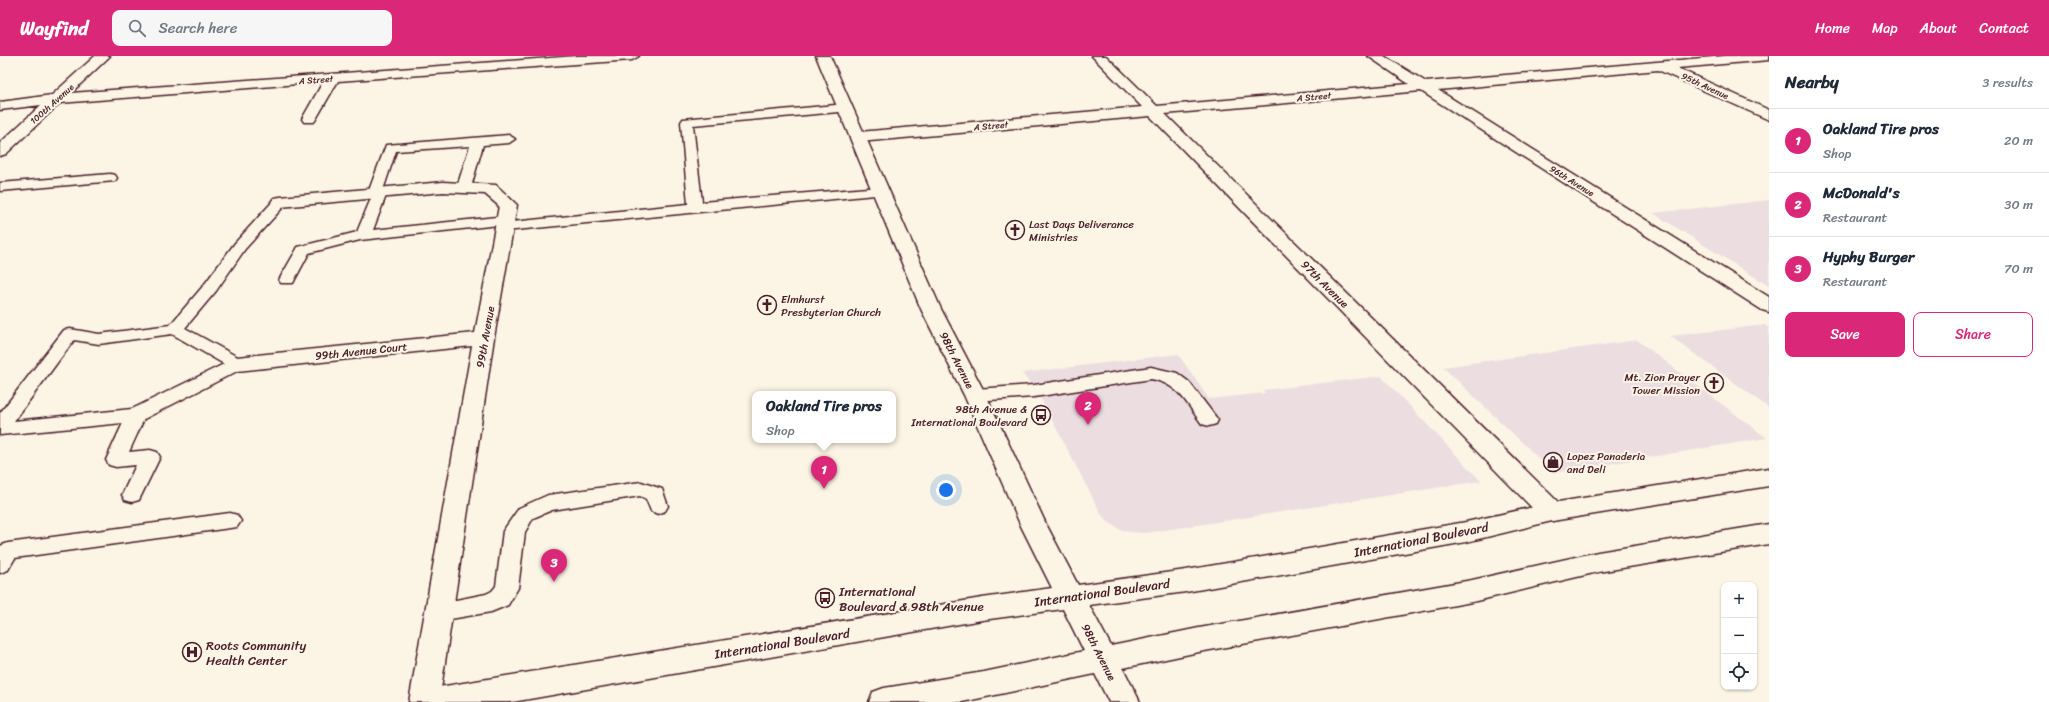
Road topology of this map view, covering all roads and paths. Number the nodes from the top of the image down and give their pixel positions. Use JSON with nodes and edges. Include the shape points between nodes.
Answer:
{"nodes":[{"id":1,"x":104,"y":56,"type":"edge"},
{"id":2,"x":632,"y":56,"type":"edge"},
{"id":3,"x":823,"y":56,"type":"edge"},
{"id":4,"x":1099,"y":56,"type":"edge"},
{"id":5,"x":1374,"y":56,"type":"edge"},
{"id":6,"x":1640,"y":56,"type":"edge"},
{"id":7,"x":1769,"y":56,"type":"edge"},
{"id":8,"x":1661,"y":66,"type":"junction"},
{"id":9,"x":332,"y":79,"type":"junction"},
{"id":10,"x":1423,"y":87,"type":"junction"},
{"id":11,"x":57,"y":99,"type":"junction"},
{"id":12,"x":0,"y":106,"type":"edge"},
{"id":13,"x":846,"y":108,"type":"junction"},
{"id":14,"x":1155,"y":111,"type":"junction"},
{"id":15,"x":1769,"y":116,"type":"edge"},
{"id":16,"x":309,"y":120,"type":"dead end"},
{"id":17,"x":859,"y":137,"type":"junction"},
{"id":18,"x":509,"y":139,"type":"dead end"},
{"id":19,"x":478,"y":141,"type":"junction"},
{"id":20,"x":0,"y":151,"type":"edge"},
{"id":21,"x":110,"y":178,"type":"dead end"},
{"id":22,"x":0,"y":187,"type":"edge"},
{"id":23,"x":464,"y":188,"type":"junction"},
{"id":24,"x":880,"y":191,"type":"junction"},
{"id":25,"x":378,"y":193,"type":"junction"},
{"id":26,"x":280,"y":202,"type":"joint"},
{"id":27,"x":695,"y":207,"type":"junction"},
{"id":28,"x":505,"y":224,"type":"junction"},
{"id":29,"x":363,"y":236,"type":"junction"},
{"id":30,"x":287,"y":280,"type":"dead end"},
{"id":31,"x":1769,"y":306,"type":"edge"},
{"id":32,"x":175,"y":329,"type":"junction"},
{"id":33,"x":484,"y":338,"type":"junction"},
{"id":34,"x":238,"y":364,"type":"junction"},
{"id":35,"x":976,"y":395,"type":"junction"},
{"id":36,"x":136,"y":415,"type":"junction"},
{"id":37,"x":1209,"y":420,"type":"dead end"},
{"id":38,"x":0,"y":426,"type":"edge"},
{"id":39,"x":0,"y":429,"type":"edge"},
{"id":40,"x":1769,"y":477,"type":"edge"},
{"id":41,"x":132,"y":495,"type":"dead end"},
{"id":42,"x":658,"y":506,"type":"dead end"},
{"id":43,"x":1552,"y":512,"type":"junction"},
{"id":44,"x":230,"y":521,"type":"dead end"},
{"id":45,"x":1769,"y":534,"type":"edge"},
{"id":46,"x":0,"y":564,"type":"edge"},
{"id":47,"x":1070,"y":596,"type":"junction"},
{"id":48,"x":439,"y":612,"type":"junction"},
{"id":49,"x":1103,"y":660,"type":"junction"},
{"id":50,"x":424,"y":702,"type":"edge"},
{"id":51,"x":433,"y":702,"type":"edge"},
{"id":52,"x":884,"y":702,"type":"edge"},
{"id":53,"x":1125,"y":702,"type":"edge"}],
"edges":[{"from":1,"to":11,"type":"street","name":"100th Avenue"},
{"from":2,"to":9,"type":"street","name":"A Street"},
{"from":3,"to":13,"type":"street","name":"98th Avenue"},
{"from":4,"to":14,"type":"street","name":"97th Avenue"},
{"from":5,"to":10,"type":"street","name":"96th Avenue"},
{"from":6,"to":8,"type":"street","name":"95th Avenue"},
{"from":7,"to":8,"type":"street","name":"A Street"},
{"from":8,"to":10,"type":"street","name":"A Street"},
{"from":8,"to":15,"type":"street","name":"95th Avenue"},
{"from":9,"to":11,"type":"street","name":"A Street"},
{"from":9,"to":16,"type":"street"},
{"from":10,"to":14,"type":"street","name":"A Street"},
{"from":10,"to":31,"type":"street","name":"96th Avenue"},
{"from":11,"to":12,"type":"street","name":"A Street"},
{"from":11,"to":20,"type":"street","name":"100th Avenue"},
{"from":13,"to":17,"type":"street","name":"98th Avenue"},
{"from":13,"to":27,"type":"lane","via":[[687,122]]},
{"from":14,"to":17,"type":"street","name":"A Street"},
{"from":14,"to":43,"type":"street","name":"97th Avenue"},
{"from":17,"to":24,"type":"street","name":"98th Avenue"},
{"from":18,"to":19,"type":"lane"},
{"from":19,"to":23,"type":"lane"},
{"from":19,"to":25,"type":"lane","via":[[391,148]]},
{"from":21,"to":22,"type":"lane"},
{"from":23,"to":25,"type":"street","name":"99th Avenue","via":[[443,186]]},
{"from":23,"to":28,"type":"street","name":"99th Avenue","via":[[490,189],[508,205]]},
{"from":24,"to":27,"type":"lane"},
{"from":24,"to":35,"type":"street","name":"98th Avenue","via":[[931,309]]},
{"from":25,"to":26,"type":"street","name":"99th Avenue"},
{"from":25,"to":29,"type":"lane"},
{"from":26,"to":32,"type":"lane","via":[[240,246],[210,288]]},
{"from":27,"to":28,"type":"lane"},
{"from":28,"to":29,"type":"lane"},
{"from":28,"to":33,"type":"street","name":"99th Avenue"},
{"from":29,"to":30,"type":"lane","via":[[303,250]]},
{"from":32,"to":34,"type":"lane"},
{"from":32,"to":38,"type":"lane","via":[[99,340],[70,334]]},
{"from":33,"to":34,"type":"street","name":"99th Avenue Court"},
{"from":33,"to":48,"type":"street","name":"99th Avenue"},
{"from":34,"to":36,"type":"lane"},
{"from":35,"to":37,"type":"lane","via":[[1034,390],[1151,373],[1171,377],[1183,386]]},
{"from":35,"to":47,"type":"street","name":"98th Avenue","via":[[1033,524]]},
{"from":36,"to":39,"type":"lane"},
{"from":36,"to":41,"type":"lane","via":[[116,460],[150,457]]},
{"from":40,"to":43,"type":"street","name":"International Boulevard"},
{"from":42,"to":48,"type":"lane","via":[[655,494],[641,489],[548,503],[526,512],[514,531],[507,588],[500,598],[491,603]]},
{"from":43,"to":47,"type":"street","name":"International Boulevard","via":[[1466,532],[1333,556],[1186,581]]},
{"from":44,"to":46,"type":"lane","via":[[8,551]]},
{"from":45,"to":49,"type":"street","via":[[1598,562],[1472,591],[1199,640]]},
{"from":47,"to":49,"type":"street","name":"98th Avenue"},
{"from":47,"to":51,"type":"street","name":"International Boulevard"},
{"from":48,"to":50,"type":"street","name":"99th Avenue"},
{"from":49,"to":52,"type":"street","via":[[984,685]]},
{"from":49,"to":53,"type":"street","name":"98th Avenue"}]}
